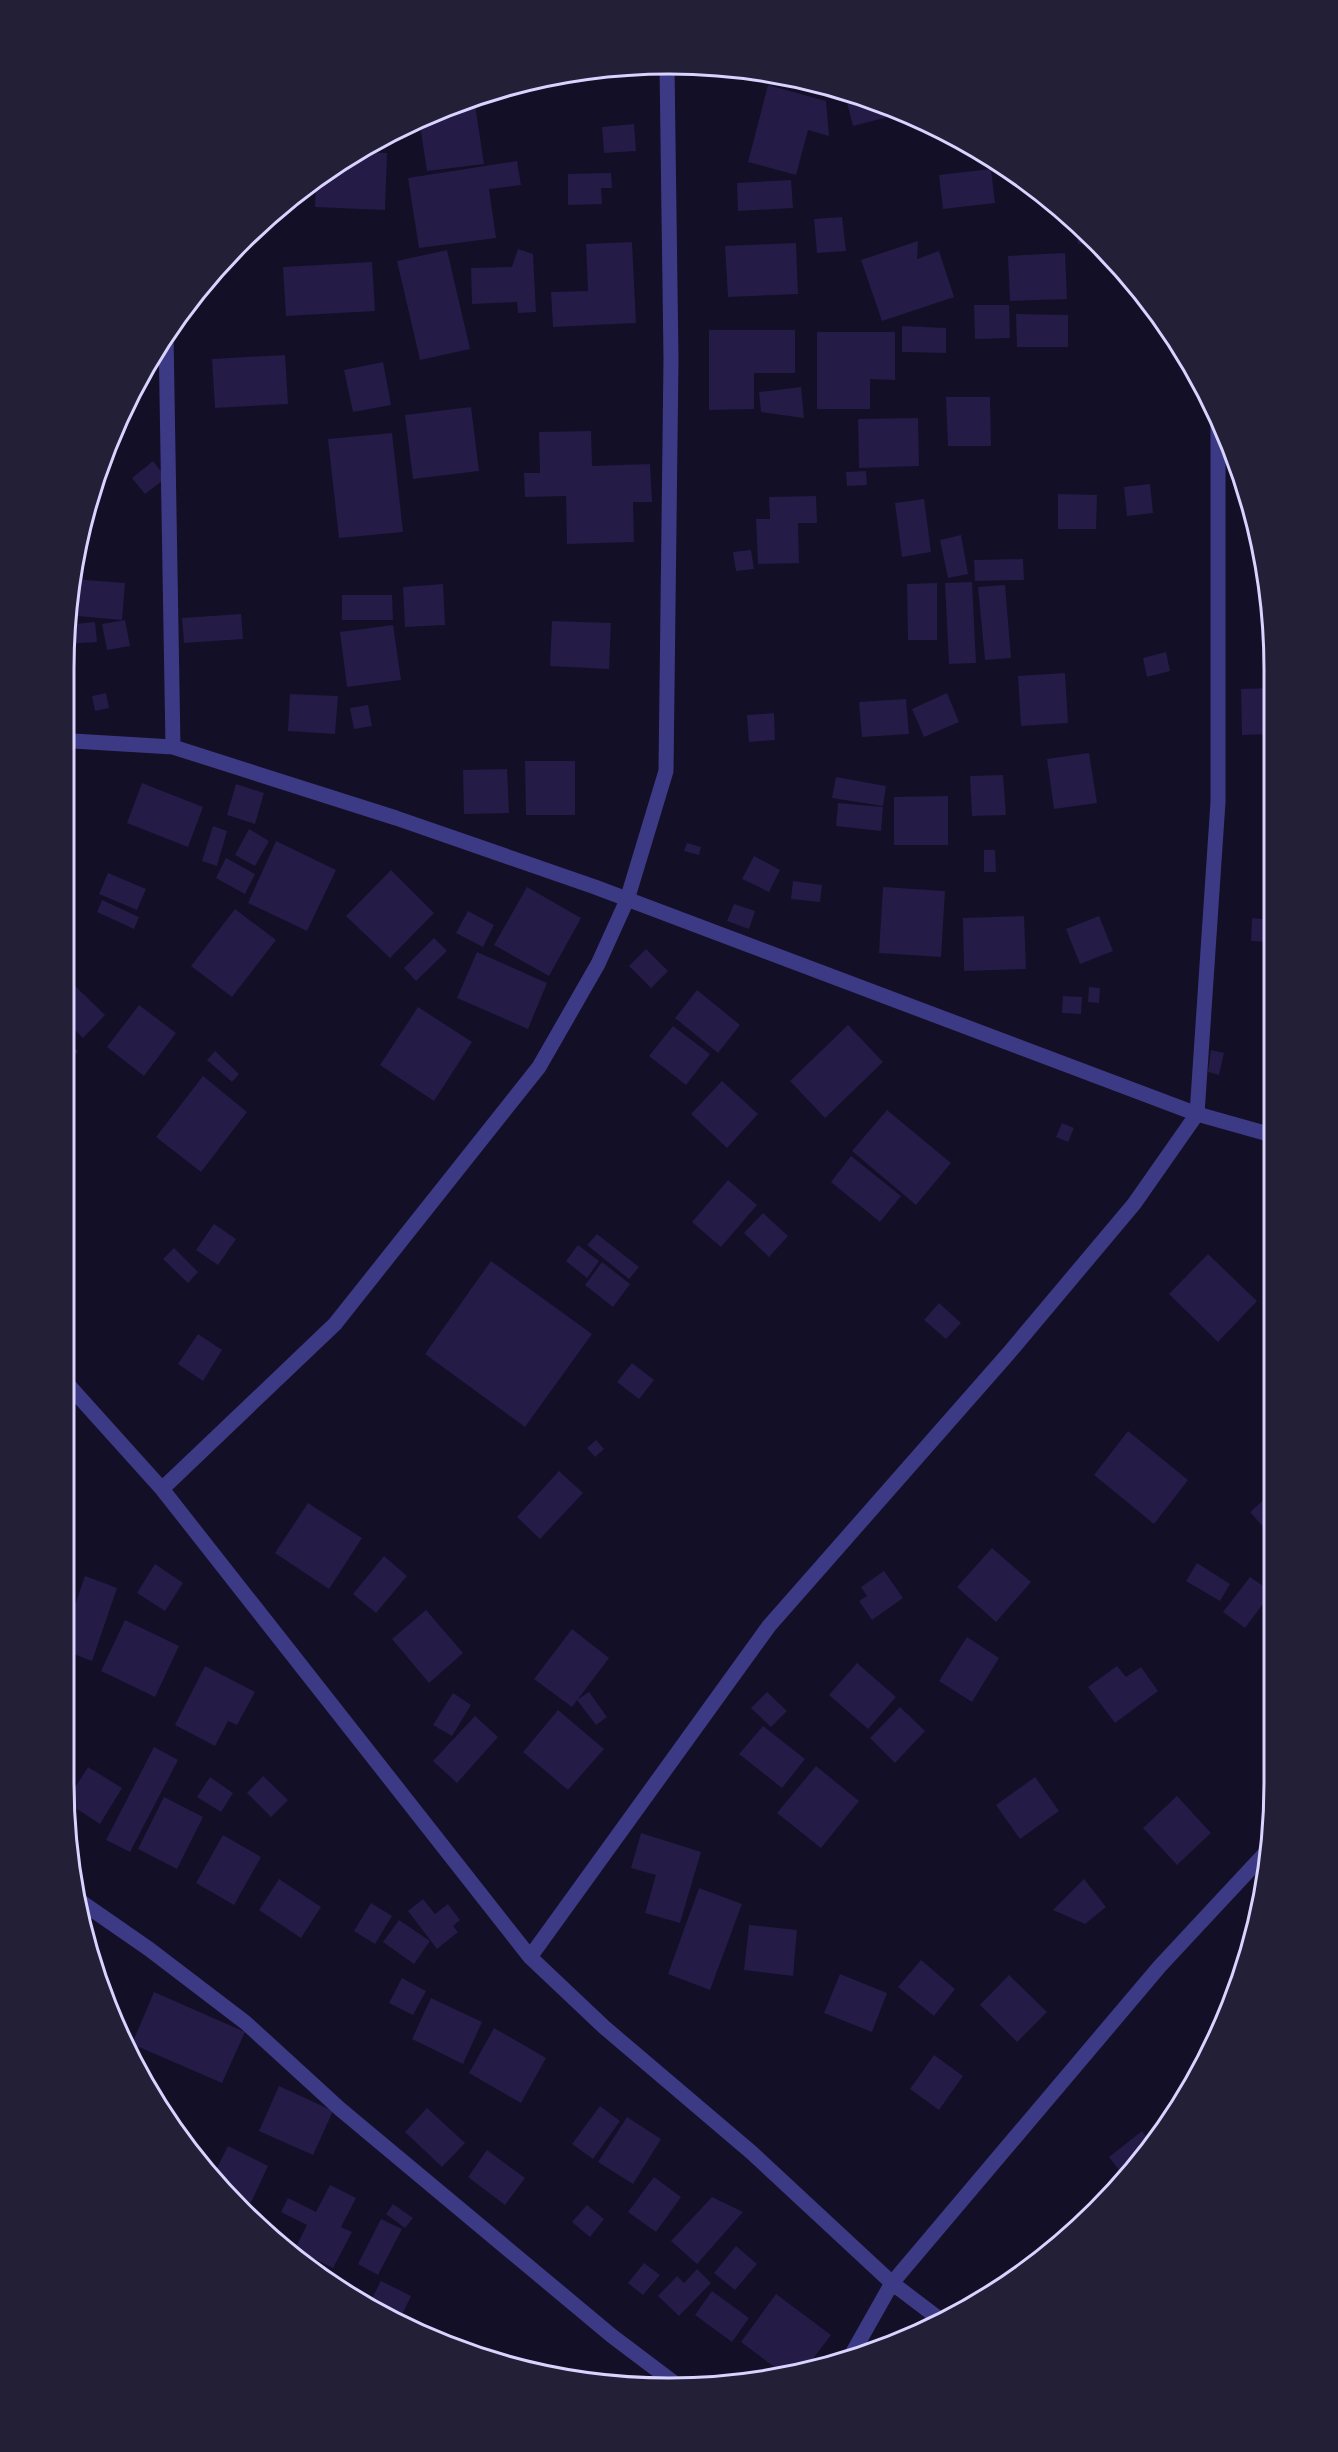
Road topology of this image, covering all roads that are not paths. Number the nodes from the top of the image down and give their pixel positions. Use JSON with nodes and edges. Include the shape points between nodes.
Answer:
{"nodes":[{"id":1,"x":667,"y":74,"type":"edge"},
{"id":2,"x":166,"y":350,"type":"edge"},
{"id":3,"x":1218,"y":439,"type":"edge"},
{"id":4,"x":74,"y":741,"type":"edge"},
{"id":5,"x":173,"y":747,"type":"junction"},
{"id":6,"x":627,"y":900,"type":"junction"},
{"id":7,"x":1197,"y":1114,"type":"junction"},
{"id":8,"x":1264,"y":1133,"type":"edge"},
{"id":9,"x":74,"y":1391,"type":"edge"},
{"id":10,"x":162,"y":1489,"type":"junction"},
{"id":11,"x":1259,"y":1860,"type":"edge"},
{"id":12,"x":87,"y":1906,"type":"edge"},
{"id":13,"x":530,"y":1957,"type":"junction"},
{"id":14,"x":892,"y":2283,"type":"junction"},
{"id":15,"x":935,"y":2316,"type":"edge"},
{"id":16,"x":855,"y":2348,"type":"edge"},
{"id":17,"x":668,"y":2378,"type":"edge"}],
"edges":[{"from":1,"to":6,"type":"street","via":[[671,359],[666,771]]},
{"from":2,"to":5,"type":"street"},
{"from":3,"to":7,"type":"street","via":[[1218,802]]},
{"from":4,"to":5,"type":"street"},
{"from":5,"to":6,"type":"street","via":[[396,818]]},
{"from":6,"to":7,"type":"street"},
{"from":6,"to":10,"type":"street","via":[[598,964],[539,1066],[510,1103],[335,1324]]},
{"from":7,"to":8,"type":"street"},
{"from":7,"to":13,"type":"street","via":[[1134,1204],[769,1626]]},
{"from":9,"to":10,"type":"street"},
{"from":10,"to":13,"type":"street"},
{"from":11,"to":14,"type":"street","via":[[1160,1966]]},
{"from":12,"to":17,"type":"street","via":[[246,2023],[340,2109]]},
{"from":13,"to":14,"type":"street"},
{"from":14,"to":15,"type":"street"},
{"from":14,"to":16,"type":"street"}]}
